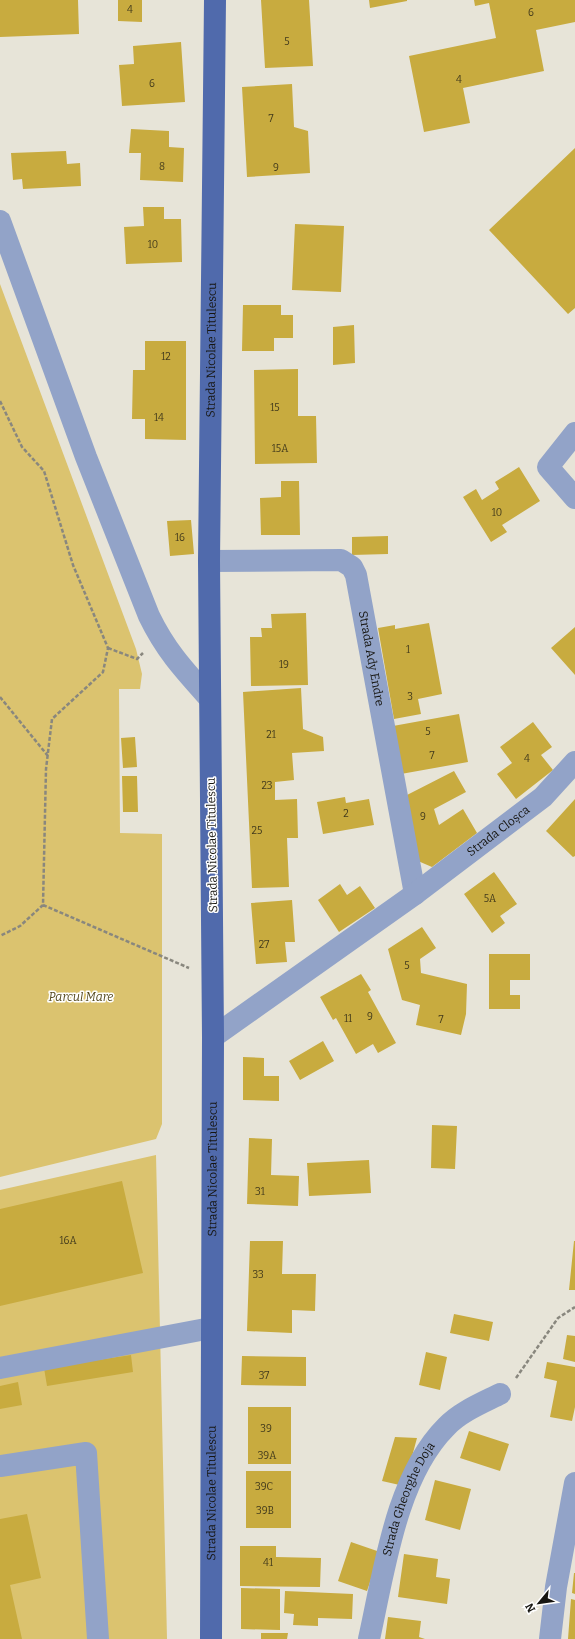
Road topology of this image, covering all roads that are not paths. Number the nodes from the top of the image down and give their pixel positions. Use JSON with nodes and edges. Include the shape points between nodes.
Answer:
{"nodes":[{"id":1,"x":215,"y":0,"type":"edge"},
{"id":2,"x":0,"y":221,"type":"edge"},
{"id":3,"x":575,"y":433,"type":"edge"},
{"id":4,"x":575,"y":498,"type":"edge"},
{"id":5,"x":210,"y":562,"type":"junction"},
{"id":6,"x":210,"y":699,"type":"junction"},
{"id":7,"x":575,"y":762,"type":"edge"},
{"id":8,"x":415,"y":894,"type":"junction"},
{"id":9,"x":214,"y":1037,"type":"junction"},
{"id":10,"x":211,"y":1328,"type":"junction"},
{"id":11,"x":0,"y":1368,"type":"edge"},
{"id":12,"x":500,"y":1394,"type":"road end"},
{"id":13,"x":0,"y":1466,"type":"edge"},
{"id":14,"x":575,"y":1483,"type":"edge"},
{"id":15,"x":98,"y":1639,"type":"edge"},
{"id":16,"x":211,"y":1639,"type":"edge"},
{"id":17,"x":369,"y":1639,"type":"edge"},
{"id":18,"x":550,"y":1639,"type":"edge"}],
"edges":[{"from":1,"to":5,"type":"main road","name":"Strada Nicolae Titulescu"},
{"from":2,"to":6,"type":"street","via":[[86,457],[159,637],[172,657]]},
{"from":3,"to":4,"type":"street","via":[[548,467]]},
{"from":5,"to":6,"type":"main road","name":"Strada Nicolae Titulescu"},
{"from":5,"to":8,"type":"street","name":"Strada Ady Endre","via":[[341,560],[352,566],[356,575]]},
{"from":6,"to":9,"type":"main road","name":"Strada Nicolae Titulescu"},
{"from":7,"to":8,"type":"street","name":"Strada Cloșca","via":[[543,797]]},
{"from":8,"to":9,"type":"street","name":"Strada Cloșca"},
{"from":9,"to":10,"type":"main road","name":"Strada Nicolae Titulescu"},
{"from":10,"to":11,"type":"street"},
{"from":10,"to":16,"type":"main road","name":"Strada Nicolae Titulescu"},
{"from":12,"to":17,"type":"street","name":"Strada Gheorghe Doja","via":[[465,1412],[446,1426],[415,1469],[394,1528]]},
{"from":13,"to":15,"type":"street","via":[[86,1453]]},
{"from":14,"to":18,"type":"street","via":[[556,1586]]}]}
